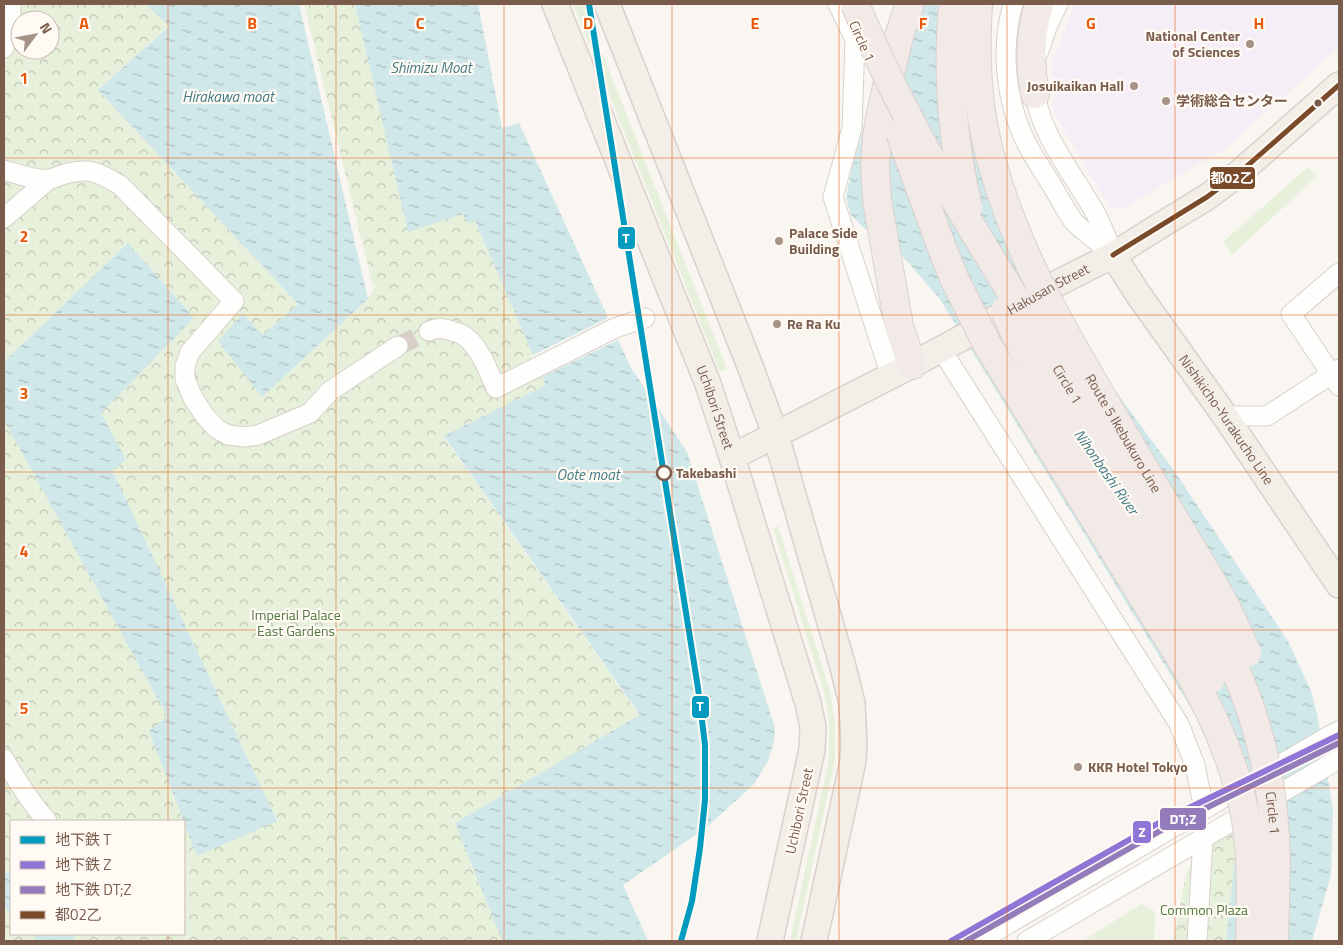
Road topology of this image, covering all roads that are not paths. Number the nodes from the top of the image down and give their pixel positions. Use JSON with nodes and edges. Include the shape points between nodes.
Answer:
{"nodes":[{"id":1,"x":11,"y":4,"type":"edge"},
{"id":2,"x":555,"y":4,"type":"edge"},
{"id":3,"x":607,"y":4,"type":"edge"},
{"id":4,"x":838,"y":4,"type":"edge"},
{"id":5,"x":845,"y":4,"type":"edge"},
{"id":6,"x":854,"y":4,"type":"edge"},
{"id":7,"x":910,"y":4,"type":"edge"},
{"id":8,"x":953,"y":4,"type":"edge"},
{"id":9,"x":978,"y":4,"type":"edge"},
{"id":10,"x":1058,"y":4,"type":"edge"},
{"id":11,"x":1029,"y":9,"type":"edge"},
{"id":12,"x":4,"y":48,"type":"edge"},
{"id":13,"x":1339,"y":85,"type":"edge"},
{"id":14,"x":1035,"y":94,"type":"junction"},
{"id":15,"x":4,"y":170,"type":"edge"},
{"id":16,"x":49,"y":179,"type":"junction"},
{"id":17,"x":4,"y":218,"type":"edge"},
{"id":18,"x":1113,"y":255,"type":"junction"},
{"id":19,"x":1339,"y":274,"type":"edge"},
{"id":20,"x":645,"y":318,"type":"dead end"},
{"id":21,"x":429,"y":331,"type":"tunnel mouth"},
{"id":22,"x":951,"y":344,"type":"junction"},
{"id":23,"x":398,"y":346,"type":"tunnel mouth"},
{"id":24,"x":902,"y":371,"type":"junction"},
{"id":25,"x":1336,"y":376,"type":"edge"},
{"id":26,"x":1225,"y":416,"type":"junction"},
{"id":27,"x":776,"y":436,"type":"junction"},
{"id":28,"x":732,"y":457,"type":"junction"},
{"id":29,"x":1339,"y":585,"type":"edge"},
{"id":30,"x":1334,"y":733,"type":"edge"},
{"id":31,"x":4,"y":759,"type":"edge"},
{"id":32,"x":1339,"y":759,"type":"edge"},
{"id":33,"x":1204,"y":809,"type":"junction"},
{"id":34,"x":46,"y":820,"type":"edge"},
{"id":35,"x":1203,"y":838,"type":"junction"},
{"id":36,"x":1263,"y":859,"type":"junction"},
{"id":37,"x":823,"y":898,"type":"junction"},
{"id":38,"x":770,"y":941,"type":"edge"},
{"id":39,"x":814,"y":941,"type":"edge"},
{"id":40,"x":821,"y":941,"type":"edge"},
{"id":41,"x":979,"y":941,"type":"edge"},
{"id":42,"x":1027,"y":941,"type":"edge"},
{"id":43,"x":1197,"y":941,"type":"edge"},
{"id":44,"x":1250,"y":941,"type":"edge"},
{"id":45,"x":1274,"y":941,"type":"edge"}],
"edges":[{"from":1,"to":12,"type":"street"},
{"from":2,"to":28,"type":"main road","name":"Uchibori Street","via":[[708,384]]},
{"from":3,"to":27,"type":"main road"},
{"from":4,"to":24,"type":"street","via":[[854,40],[852,128],[833,197]]},
{"from":5,"to":36,"type":"highway","name":"Circle 1","bridge":true,"via":[[896,122],[942,248],[970,311],[1005,375],[1202,696],[1230,758],[1246,820]]},
{"from":6,"to":36,"type":"highway","name":"Circle 1","bridge":true,"via":[[904,110],[935,166],[1190,584],[1229,654],[1252,712],[1270,789],[1274,822]]},
{"from":7,"to":24,"type":"highway","via":[[882,108],[875,166],[877,200],[899,326]]},
{"from":8,"to":36,"type":"highway","bridge":true,"via":[[950,53],[952,113],[961,179],[979,246],[1003,308],[1034,369],[1178,614],[1208,672],[1237,760],[1248,818]]},
{"from":9,"to":36,"type":"highway","name":"Route 5 Ikebukuro Line","bridge":true,"via":[[976,68],[981,110],[986,142],[1012,224],[1070,344],[1227,609],[1258,683],[1267,714],[1278,783],[1278,818]]},
{"from":10,"to":14,"type":"street","via":[[1038,57]]},
{"from":11,"to":14,"type":"highway"},
{"from":11,"to":18,"type":"street","via":[[1009,16],[1006,65],[1014,113],[1035,158],[1075,222]]},
{"from":13,"to":18,"type":"main road","name":"Hakusan Street","via":[[1238,174]]},
{"from":14,"to":18,"type":"street","via":[[1042,121],[1096,213]]},
{"from":15,"to":16,"type":"street","via":[[26,177]]},
{"from":16,"to":17,"type":"street"},
{"from":16,"to":23,"type":"street","via":[[82,171],[98,172],[120,185],[234,301],[190,352],[185,366],[185,379],[193,398],[205,416],[228,435],[258,435],[310,413],[330,391]]},
{"from":18,"to":22,"type":"main road","name":"Hakusan Street","bridge":true},
{"from":18,"to":26,"type":"main road","name":"Nishikicho-Yurakucho Line"},
{"from":19,"to":25,"type":"street","via":[[1291,314]]},
{"from":20,"to":21,"type":"street","via":[[615,328],[496,388],[484,362],[463,334],[446,329]]},
{"from":22,"to":24,"type":"main road","name":"Hakusan Street"},
{"from":22,"to":33,"type":"street","via":[[1179,724],[1195,766]]},
{"from":24,"to":27,"type":"main road","name":"Hakusan Street"},
{"from":25,"to":26,"type":"street","via":[[1267,416]]},
{"from":26,"to":29,"type":"main road","name":"Nishikicho-Yurakucho Line"},
{"from":27,"to":28,"type":"main road","name":"Hakusan Street"},
{"from":27,"to":37,"type":"main road","via":[[852,703],[853,761]]},
{"from":28,"to":38,"type":"main road","name":"Uchibori Street","via":[[813,727],[812,750]]},
{"from":30,"to":33,"type":"street","bridge":true},
{"from":31,"to":34,"type":"street","via":[[25,794]]},
{"from":32,"to":35,"type":"street","bridge":true},
{"from":33,"to":41,"type":"street"},
{"from":35,"to":42,"type":"street"},
{"from":35,"to":43,"type":"street"},
{"from":36,"to":44,"type":"highway","via":[[1252,896]]},
{"from":36,"to":45,"type":"highway"},
{"from":37,"to":39,"type":"main road"},
{"from":37,"to":40,"type":"main road"}]}
